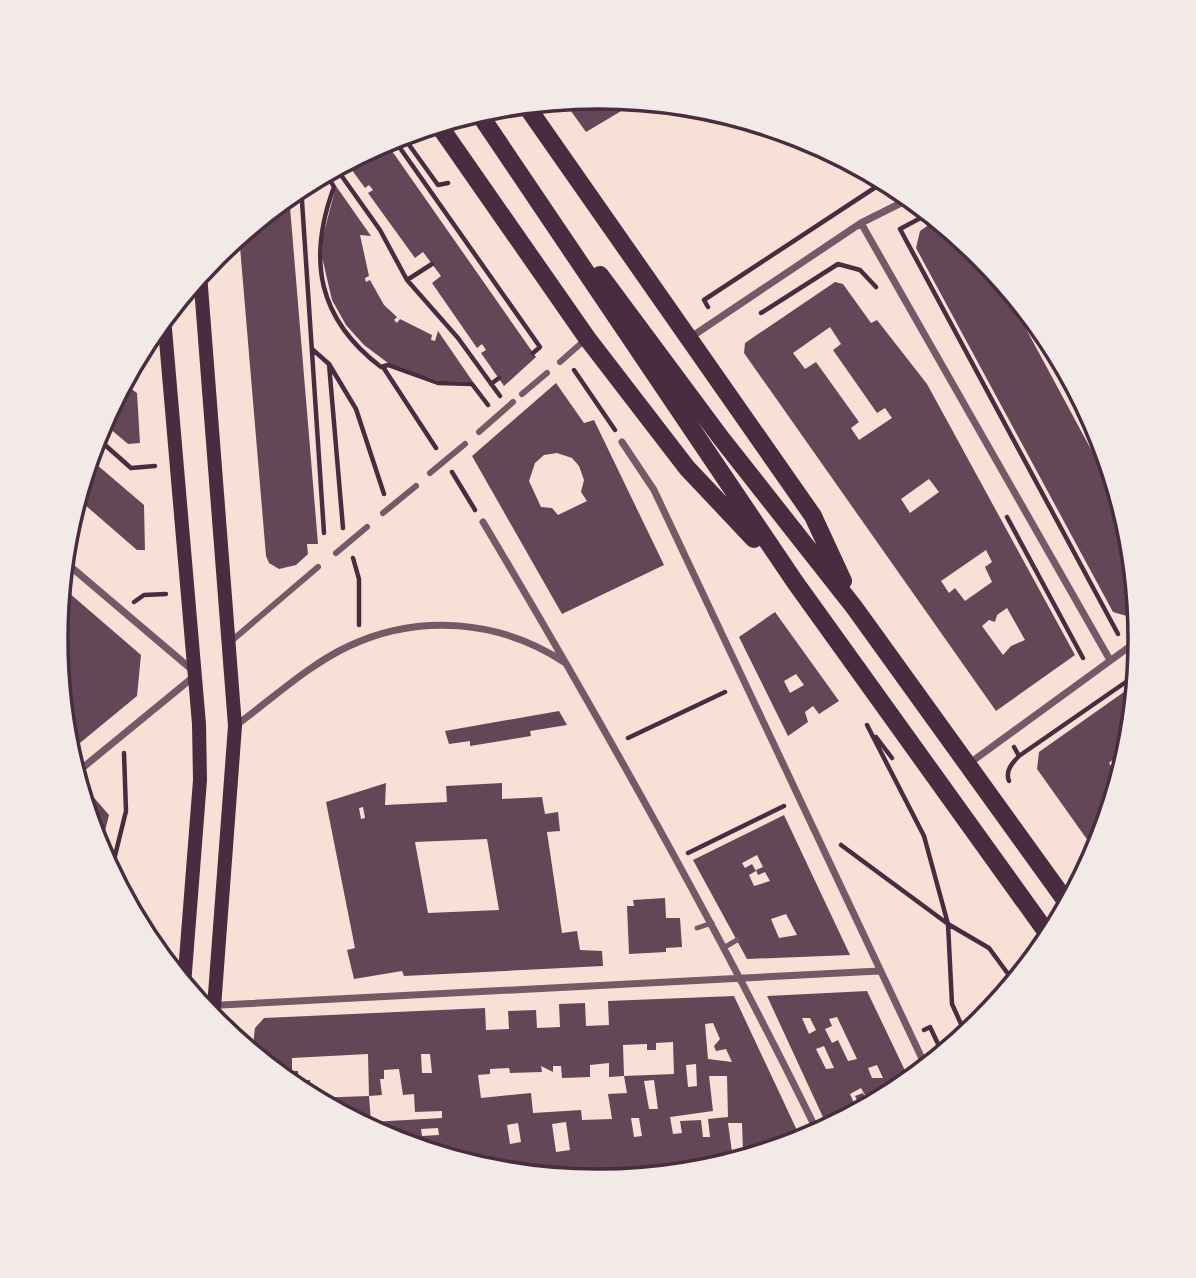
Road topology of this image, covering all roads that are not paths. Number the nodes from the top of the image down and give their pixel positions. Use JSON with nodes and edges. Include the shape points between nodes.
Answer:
{"nodes":[{"id":1,"x":532,"y":114,"type":"edge"},
{"id":2,"x":484,"y":121,"type":"edge"},
{"id":3,"x":485,"y":121,"type":"edge"},
{"id":4,"x":444,"y":132,"type":"edge"},
{"id":5,"x":899,"y":204,"type":"edge"},
{"id":6,"x":861,"y":223,"type":"junction"},
{"id":7,"x":201,"y":289,"type":"edge"},
{"id":8,"x":166,"y":334,"type":"edge"},
{"id":9,"x":691,"y":337,"type":"junction"},
{"id":10,"x":163,"y":338,"type":"edge"},
{"id":11,"x":166,"y":338,"type":"junction"},
{"id":12,"x":587,"y":338,"type":"junction"},
{"id":13,"x":563,"y":359,"type":"road end"},
{"id":14,"x":547,"y":373,"type":"dead end"},
{"id":15,"x":522,"y":394,"type":"dead end"},
{"id":16,"x":513,"y":402,"type":"dead end"},
{"id":17,"x":479,"y":432,"type":"dead end"},
{"id":18,"x":622,"y":442,"type":"road end"},
{"id":19,"x":465,"y":444,"type":"dead end"},
{"id":20,"x":430,"y":473,"type":"dead end"},
{"id":21,"x":416,"y":486,"type":"dead end"},
{"id":22,"x":386,"y":511,"type":"road end"},
{"id":23,"x":483,"y":522,"type":"dead end"},
{"id":24,"x":367,"y":527,"type":"dead end"},
{"id":25,"x":336,"y":553,"type":"dead end"},
{"id":26,"x":318,"y":567,"type":"dead end"},
{"id":27,"x":73,"y":569,"type":"edge"},
{"id":28,"x":795,"y":582,"type":"junction"},
{"id":29,"x":854,"y":607,"type":"junction"},
{"id":30,"x":229,"y":643,"type":"junction"},
{"id":31,"x":1128,"y":648,"type":"edge"},
{"id":32,"x":1110,"y":660,"type":"junction"},
{"id":33,"x":568,"y":664,"type":"junction"},
{"id":34,"x":197,"y":674,"type":"junction"},
{"id":35,"x":234,"y":726,"type":"junction"},
{"id":36,"x":967,"y":765,"type":"junction"},
{"id":37,"x":84,"y":767,"type":"edge"},
{"id":38,"x":1062,"y":895,"type":"edge"},
{"id":39,"x":712,"y":923,"type":"junction"},
{"id":40,"x":1043,"y":926,"type":"edge"},
{"id":41,"x":697,"y":928,"type":"dead end"},
{"id":42,"x":737,"y":940,"type":"dead end"},
{"id":43,"x":725,"y":947,"type":"junction"},
{"id":44,"x":185,"y":970,"type":"edge"},
{"id":45,"x":879,"y":971,"type":"junction"},
{"id":46,"x":742,"y":977,"type":"junction"},
{"id":47,"x":209,"y":998,"type":"edge"},
{"id":48,"x":215,"y":1005,"type":"edge"},
{"id":49,"x":921,"y":1058,"type":"edge"},
{"id":50,"x":813,"y":1123,"type":"edge"}],
"edges":[{"from":1,"to":9,"type":"main road"},
{"from":2,"to":28,"type":"main road"},
{"from":3,"to":29,"type":"main road","via":[[721,438]]},
{"from":4,"to":12,"type":"main road"},
{"from":5,"to":6,"type":"street"},
{"from":6,"to":9,"type":"street"},
{"from":6,"to":32,"type":"street"},
{"from":7,"to":30,"type":"main road"},
{"from":8,"to":11,"type":"main road"},
{"from":9,"to":29,"type":"main road","via":[[813,516]]},
{"from":10,"to":11,"type":"lane"},
{"from":11,"to":34,"type":"main road"},
{"from":12,"to":13,"type":"street"},
{"from":12,"to":28,"type":"main road","via":[[687,468]]},
{"from":14,"to":15,"type":"street"},
{"from":16,"to":17,"type":"street"},
{"from":18,"to":45,"type":"street","via":[[654,490]]},
{"from":19,"to":20,"type":"street"},
{"from":21,"to":22,"type":"street"},
{"from":23,"to":33,"type":"street"},
{"from":24,"to":25,"type":"street"},
{"from":26,"to":30,"type":"street"},
{"from":27,"to":34,"type":"street"},
{"from":28,"to":40,"type":"main road"},
{"from":29,"to":36,"type":"main road"},
{"from":30,"to":35,"type":"main road"},
{"from":31,"to":32,"type":"street"},
{"from":32,"to":36,"type":"street"},
{"from":33,"to":35,"type":"street","via":[[525,640],[468,626],[388,631],[323,661]]},
{"from":33,"to":39,"type":"street"},
{"from":34,"to":37,"type":"street"},
{"from":34,"to":44,"type":"main road","via":[[200,780]]},
{"from":35,"to":47,"type":"main road"},
{"from":36,"to":38,"type":"main road"},
{"from":39,"to":41,"type":"lane"},
{"from":39,"to":43,"type":"street"},
{"from":42,"to":43,"type":"lane"},
{"from":43,"to":46,"type":"street"},
{"from":45,"to":46,"type":"street"},
{"from":45,"to":49,"type":"street"},
{"from":46,"to":48,"type":"street"},
{"from":46,"to":50,"type":"street"}]}
